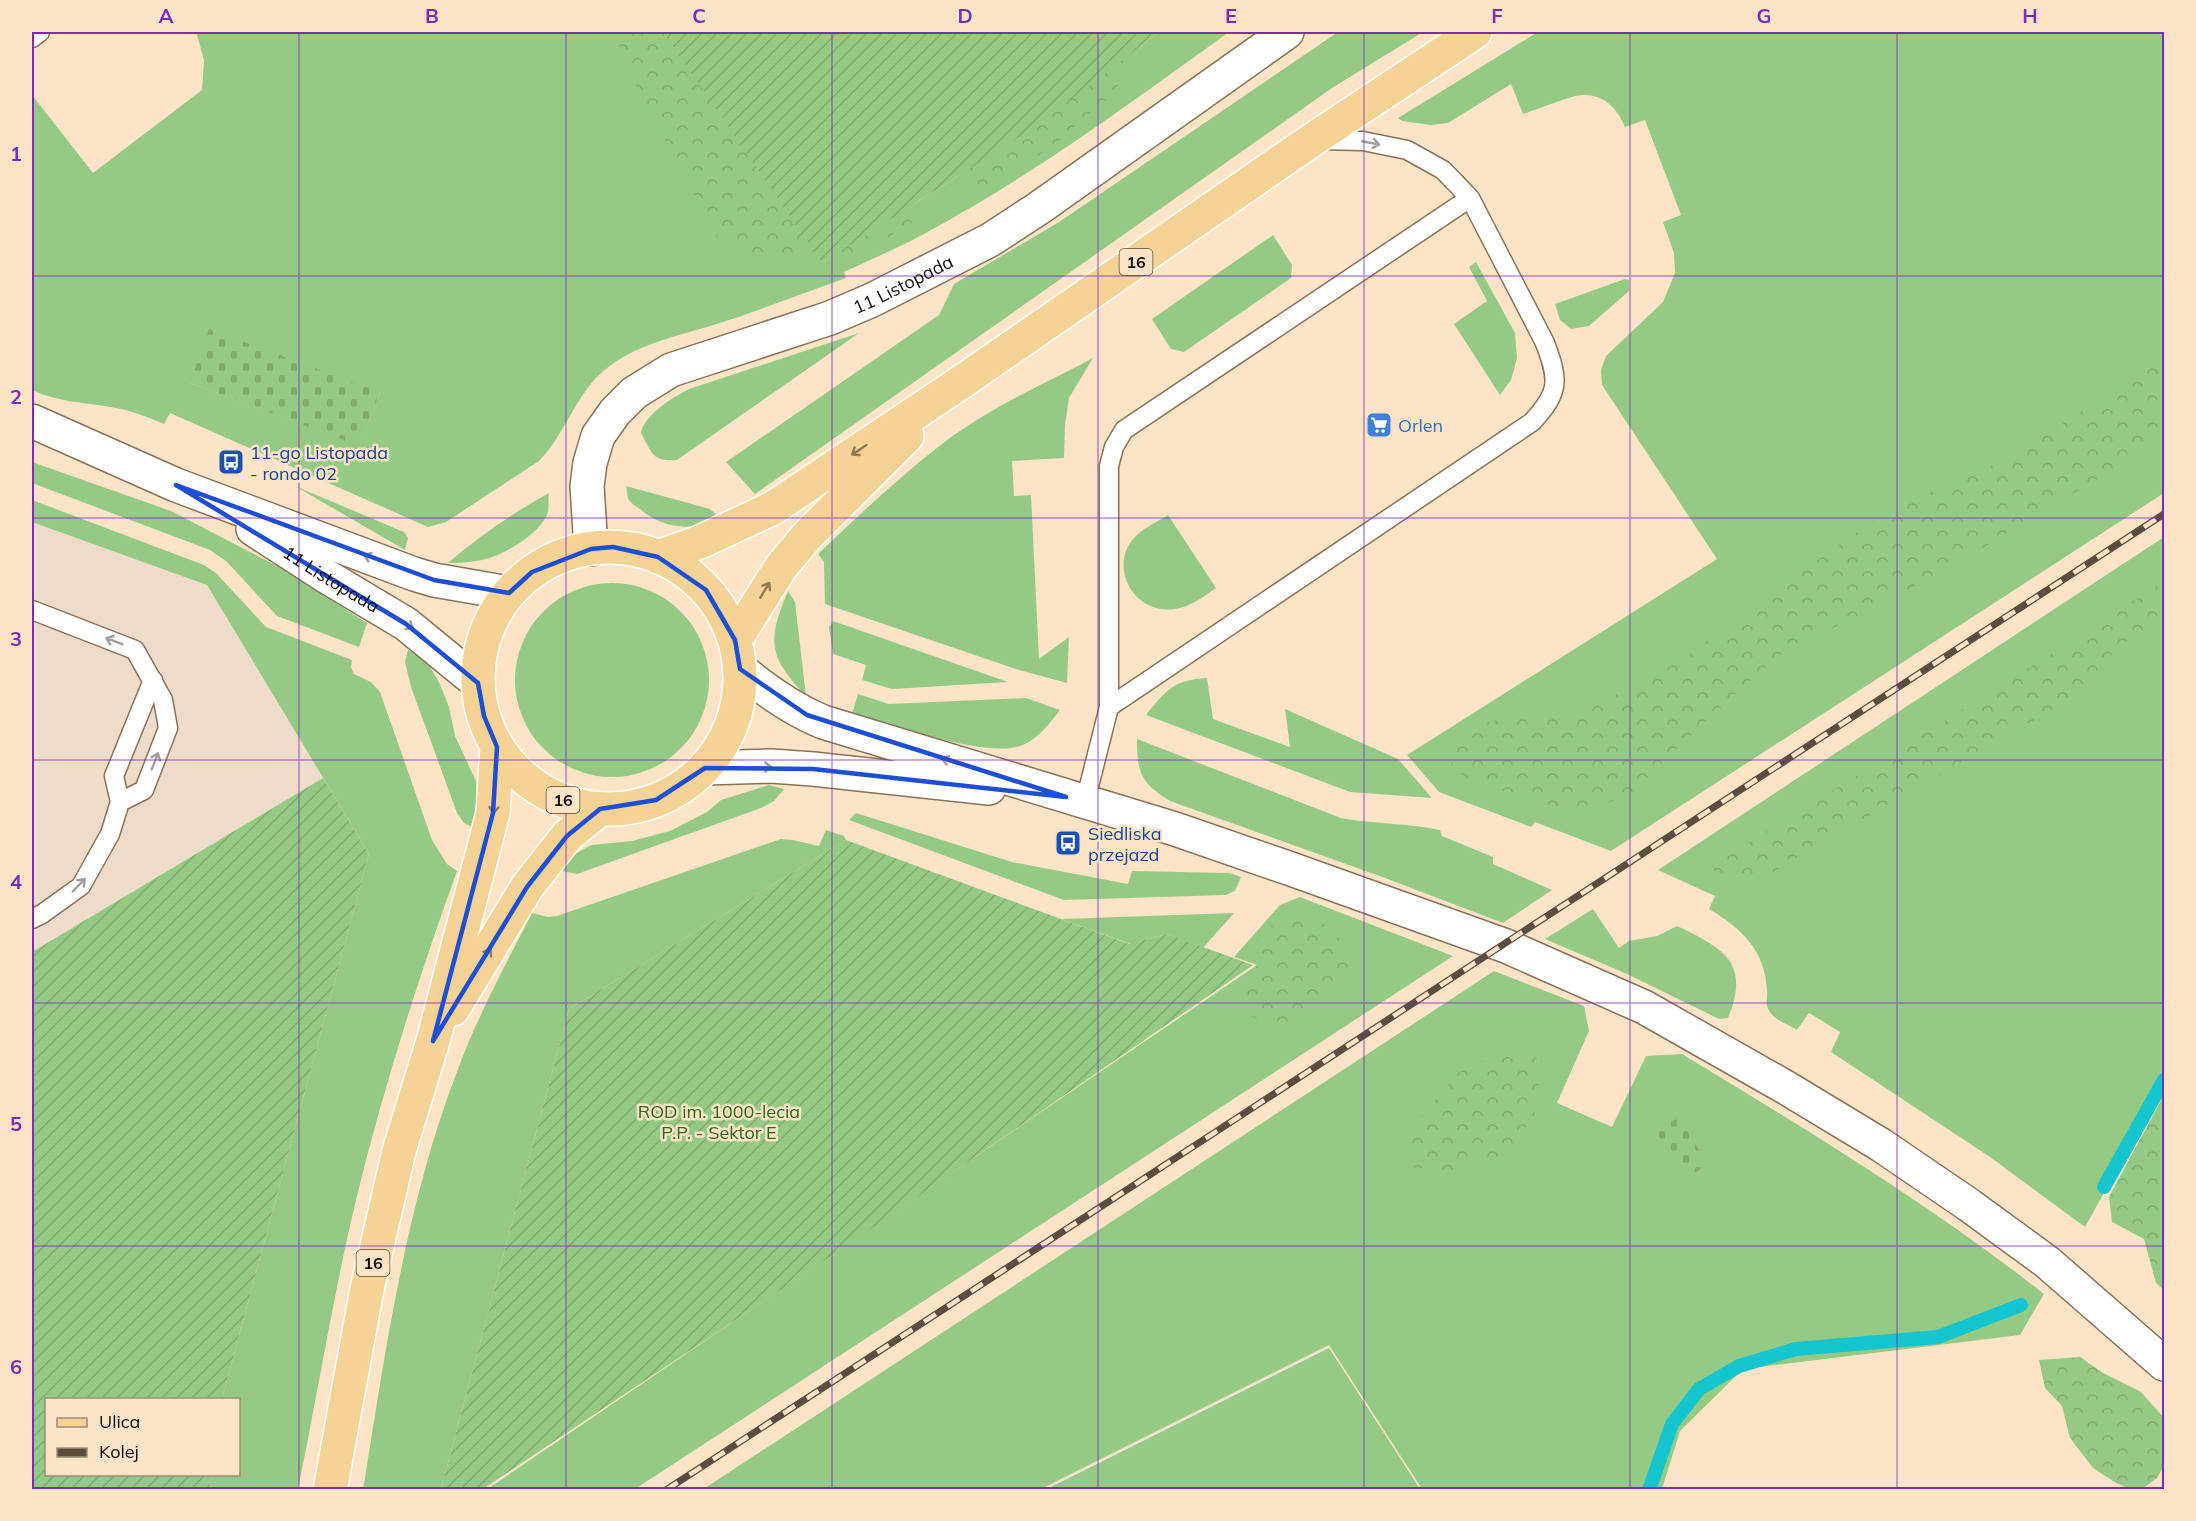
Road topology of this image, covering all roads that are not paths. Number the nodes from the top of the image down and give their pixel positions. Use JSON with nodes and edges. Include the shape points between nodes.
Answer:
{"nodes":[{"id":1,"x":40,"y":32,"type":"edge"},
{"id":2,"x":1287,"y":32,"type":"edge"},
{"id":3,"x":1475,"y":32,"type":"edge"},
{"id":4,"x":32,"y":38,"type":"edge"},
{"id":5,"x":1312,"y":140,"type":"junction"},
{"id":6,"x":1470,"y":198,"type":"junction"},
{"id":7,"x":960,"y":383,"type":"junction"},
{"id":8,"x":32,"y":421,"type":"edge"},
{"id":9,"x":176,"y":485,"type":"junction"},
{"id":10,"x":591,"y":549,"type":"junction"},
{"id":11,"x":658,"y":556,"type":"junction"},
{"id":12,"x":509,"y":593,"type":"junction"},
{"id":13,"x":32,"y":610,"type":"edge"},
{"id":14,"x":737,"y":654,"type":"junction"},
{"id":15,"x":153,"y":680,"type":"junction"},
{"id":16,"x":478,"y":684,"type":"junction"},
{"id":17,"x":1109,"y":707,"type":"junction"},
{"id":18,"x":497,"y":747,"type":"junction"},
{"id":19,"x":705,"y":768,"type":"junction"},
{"id":20,"x":1076,"y":799,"type":"junction"},
{"id":21,"x":120,"y":802,"type":"junction"},
{"id":22,"x":600,"y":808,"type":"junction"},
{"id":23,"x":32,"y":919,"type":"edge"},
{"id":24,"x":433,"y":1041,"type":"junction"},
{"id":25,"x":2164,"y":1364,"type":"edge"},
{"id":26,"x":330,"y":1490,"type":"edge"}],
"edges":[{"from":1,"to":4,"type":"lane"},
{"from":2,"to":10,"type":"main road","name":"11 Listopada","via":[[990,240],[851,309],[671,370],[634,393],[598,436],[590,463],[587,486]]},
{"from":3,"to":5,"type":"main road","number":"16"},
{"from":5,"to":6,"type":"lane","one_way":true,"via":[[1363,141],[1407,150],[1443,170]]},
{"from":5,"to":7,"type":"main road","number":"16"},
{"from":6,"to":17,"type":"lane","via":[[1124,430],[1109,466]]},
{"from":6,"to":17,"type":"lane","via":[[1545,343],[1554,368],[1555,386],[1548,405],[1532,422]]},
{"from":7,"to":11,"type":"main road","number":"16","one_way":true,"via":[[773,508],[700,543]]},
{"from":14,"to":7,"type":"main road","number":"16","one_way":true,"via":[[771,580],[807,536]]},
{"from":8,"to":9,"type":"main road","name":"11 Listopada"},
{"from":12,"to":9,"type":"main road","name":"11 Listopada","one_way":true,"via":[[434,580]]},
{"from":9,"to":16,"type":"main road","name":"11 Listopada","one_way":true,"via":[[406,624]]},
{"from":10,"to":11,"type":"main road","number":"16","via":[[613,547]]},
{"from":10,"to":12,"type":"main road","number":"16","via":[[560,557],[532,572]]},
{"from":11,"to":14,"type":"main road","number":"16","via":[[706,590],[723,614]]},
{"from":12,"to":16,"type":"main road","number":"16","via":[[491,621],[481,651]]},
{"from":15,"to":13,"type":"lane","one_way":true,"via":[[135,650]]},
{"from":14,"to":19,"type":"main road","number":"16","via":[[739,696],[733,722]]},
{"from":20,"to":14,"type":"main road","one_way":true,"via":[[823,722],[766,691]]},
{"from":15,"to":21,"type":"lane","via":[[114,776]]},
{"from":21,"to":15,"type":"lane","one_way":true,"via":[[144,790],[168,728],[164,700]]},
{"from":16,"to":18,"type":"main road","number":"16","via":[[484,716]]},
{"from":17,"to":20,"type":"lane"},
{"from":18,"to":22,"type":"main road","number":"16","via":[[516,771],[541,790],[569,802]]},
{"from":18,"to":24,"type":"main road","number":"16","one_way":true,"via":[[494,813]]},
{"from":19,"to":20,"type":"main road","one_way":true,"via":[[813,769]]},
{"from":19,"to":22,"type":"main road","number":"16","via":[[656,800],[619,809]]},
{"from":20,"to":25,"type":"main road","via":[[1270,862],[1495,942],[1644,1007],[1785,1086],[1969,1205],[2047,1262]]},
{"from":23,"to":21,"type":"lane","one_way":true,"via":[[81,886],[110,834]]},
{"from":24,"to":22,"type":"main road","number":"16","one_way":true,"via":[[527,887],[567,836]]},
{"from":24,"to":26,"type":"main road","number":"16","via":[[399,1151],[367,1289]]}]}
